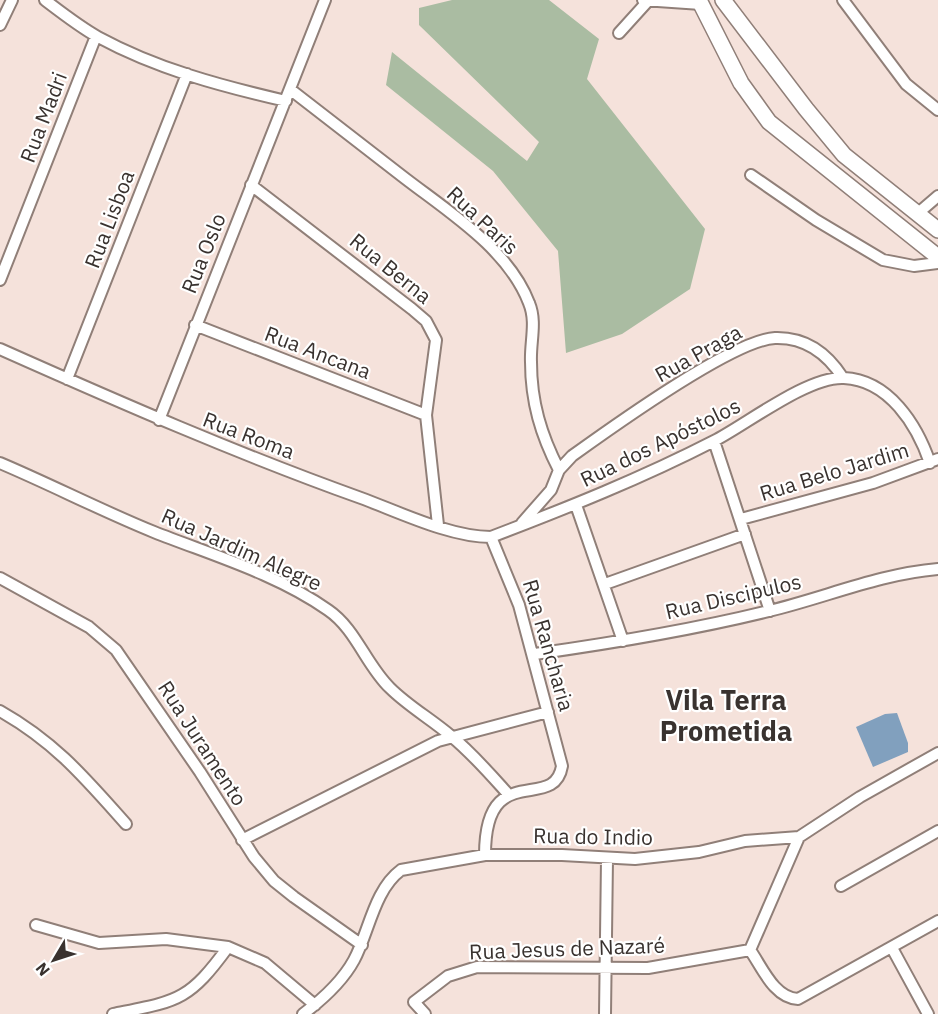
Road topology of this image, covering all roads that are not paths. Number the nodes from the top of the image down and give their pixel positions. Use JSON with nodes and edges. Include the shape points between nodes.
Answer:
{"nodes":[{"id":1,"x":12,"y":0,"type":"edge"},
{"id":2,"x":45,"y":0,"type":"edge"},
{"id":3,"x":325,"y":0,"type":"edge"},
{"id":4,"x":723,"y":0,"type":"edge"},
{"id":5,"x":843,"y":0,"type":"edge"},
{"id":6,"x":646,"y":1,"type":"edge"},
{"id":7,"x":700,"y":2,"type":"edge"},
{"id":8,"x":0,"y":25,"type":"edge"},
{"id":9,"x":619,"y":33,"type":"dead end"},
{"id":10,"x":96,"y":36,"type":"junction"},
{"id":11,"x":187,"y":74,"type":"junction"},
{"id":12,"x":291,"y":90,"type":"junction"},
{"id":13,"x":286,"y":101,"type":"junction"},
{"id":14,"x":938,"y":110,"type":"edge"},
{"id":15,"x":751,"y":175,"type":"dead end"},
{"id":16,"x":251,"y":185,"type":"junction"},
{"id":17,"x":938,"y":196,"type":"edge"},
{"id":18,"x":917,"y":214,"type":"junction"},
{"id":19,"x":938,"y":230,"type":"edge"},
{"id":20,"x":938,"y":257,"type":"edge"},
{"id":21,"x":938,"y":263,"type":"edge"},
{"id":22,"x":0,"y":280,"type":"edge"},
{"id":23,"x":195,"y":325,"type":"junction"},
{"id":24,"x":0,"y":349,"type":"edge"},
{"id":25,"x":843,"y":378,"type":"junction"},
{"id":26,"x":67,"y":379,"type":"junction"},
{"id":27,"x":426,"y":414,"type":"junction"},
{"id":28,"x":159,"y":420,"type":"junction"},
{"id":29,"x":714,"y":441,"type":"junction"},
{"id":30,"x":934,"y":461,"type":"edge"},
{"id":31,"x":0,"y":463,"type":"edge"},
{"id":32,"x":559,"y":470,"type":"junction"},
{"id":33,"x":576,"y":505,"type":"junction"},
{"id":34,"x":741,"y":519,"type":"junction"},
{"id":35,"x":438,"y":525,"type":"junction"},
{"id":36,"x":520,"y":525,"type":"junction"},
{"id":37,"x":745,"y":534,"type":"junction"},
{"id":38,"x":491,"y":537,"type":"junction"},
{"id":39,"x":938,"y":569,"type":"edge"},
{"id":40,"x":0,"y":578,"type":"edge"},
{"id":41,"x":605,"y":584,"type":"junction"},
{"id":42,"x":770,"y":611,"type":"junction"},
{"id":43,"x":623,"y":641,"type":"junction"},
{"id":44,"x":534,"y":654,"type":"junction"},
{"id":45,"x":0,"y":711,"type":"edge"},
{"id":46,"x":548,"y":712,"type":"junction"},
{"id":47,"x":452,"y":736,"type":"junction"},
{"id":48,"x":938,"y":753,"type":"edge"},
{"id":49,"x":508,"y":794,"type":"junction"},
{"id":50,"x":126,"y":824,"type":"dead end"},
{"id":51,"x":938,"y":831,"type":"edge"},
{"id":52,"x":800,"y":837,"type":"junction"},
{"id":53,"x":242,"y":840,"type":"junction"},
{"id":54,"x":485,"y":855,"type":"junction"},
{"id":55,"x":607,"y":860,"type":"junction"},
{"id":56,"x":841,"y":886,"type":"dead end"},
{"id":57,"x":938,"y":921,"type":"edge"},
{"id":58,"x":36,"y":926,"type":"dead end"},
{"id":59,"x":362,"y":945,"type":"junction"},
{"id":60,"x":228,"y":947,"type":"junction"},
{"id":61,"x":892,"y":948,"type":"junction"},
{"id":62,"x":750,"y":950,"type":"junction"},
{"id":63,"x":608,"y":969,"type":"junction"},
{"id":64,"x":315,"y":1005,"type":"junction"},
{"id":65,"x":113,"y":1014,"type":"edge"},
{"id":66,"x":303,"y":1014,"type":"edge"},
{"id":67,"x":425,"y":1014,"type":"edge"},
{"id":68,"x":605,"y":1014,"type":"edge"},
{"id":69,"x":928,"y":1014,"type":"edge"}],
"edges":[{"from":1,"to":8,"type":"street"},
{"from":2,"to":10,"type":"street"},
{"from":3,"to":12,"type":"street","name":"Rua Oslo"},
{"from":4,"to":18,"type":"street","via":[[828,137]]},
{"from":5,"to":14,"type":"street","via":[[906,84]]},
{"from":6,"to":7,"type":"street"},
{"from":6,"to":9,"type":"street"},
{"from":7,"to":20,"type":"street","via":[[741,83],[769,122]]},
{"from":10,"to":11,"type":"street"},
{"from":10,"to":22,"type":"street","name":"Rua Madri"},
{"from":11,"to":13,"type":"street"},
{"from":11,"to":26,"type":"street","name":"Rua Lisboa"},
{"from":12,"to":13,"type":"street","name":"Rua Oslo"},
{"from":12,"to":32,"type":"street","name":"Rua Paris","via":[[459,220],[487,244],[522,287],[533,319],[535,405],[546,445]]},
{"from":13,"to":16,"type":"street","name":"Rua Oslo"},
{"from":15,"to":21,"type":"street","via":[[883,260],[914,266]]},
{"from":16,"to":23,"type":"street","name":"Rua Oslo"},
{"from":16,"to":27,"type":"street","name":"Rua Berna","via":[[426,321],[435,340]]},
{"from":17,"to":18,"type":"street"},
{"from":18,"to":19,"type":"street"},
{"from":23,"to":27,"type":"street","name":"Rua Ancana"},
{"from":23,"to":28,"type":"street","name":"Rua Oslo"},
{"from":24,"to":26,"type":"street","name":"Rua Roma"},
{"from":25,"to":29,"type":"street","name":"Rua dos Apóstolos","via":[[797,393]]},
{"from":25,"to":30,"type":"street","via":[[875,387],[894,401],[917,430]]},
{"from":25,"to":32,"type":"street","name":"Rua Praga","via":[[827,356],[805,342],[773,338],[756,342],[644,406]]},
{"from":26,"to":28,"type":"street","name":"Rua Roma"},
{"from":27,"to":35,"type":"street","name":"Rua Berna"},
{"from":28,"to":35,"type":"street","name":"Rua Roma","via":[[259,461]]},
{"from":29,"to":33,"type":"street","name":"Rua dos Apóstolos"},
{"from":29,"to":34,"type":"street"},
{"from":30,"to":34,"type":"street","name":"Rua Belo Jardim","via":[[832,496]]},
{"from":31,"to":47,"type":"street","name":"Rua Jardim Alegre","via":[[94,507],[307,596],[339,617],[390,688]]},
{"from":32,"to":36,"type":"street","via":[[551,490]]},
{"from":33,"to":36,"type":"street","name":"Rua dos Apóstolos"},
{"from":33,"to":41,"type":"street"},
{"from":34,"to":37,"type":"street"},
{"from":35,"to":38,"type":"street","name":"Rua Roma"},
{"from":36,"to":38,"type":"street","name":"Rua dos Apóstolos"},
{"from":37,"to":41,"type":"street"},
{"from":37,"to":42,"type":"street"},
{"from":38,"to":44,"type":"street","name":"Rua Rancharia"},
{"from":39,"to":42,"type":"street","name":"Rua Discipulos","via":[[875,578]]},
{"from":40,"to":53,"type":"street","name":"Rua Juramento","via":[[89,627],[116,650]]},
{"from":41,"to":43,"type":"street"},
{"from":42,"to":43,"type":"street","name":"Rua Discipulos"},
{"from":43,"to":44,"type":"street","name":"Rua Discipulos"},
{"from":44,"to":46,"type":"street","name":"Rua Rancharia"},
{"from":45,"to":50,"type":"street","via":[[52,745]]},
{"from":46,"to":47,"type":"street"},
{"from":46,"to":49,"type":"street","name":"Rua Rancharia","via":[[562,766],[559,777],[541,789]]},
{"from":47,"to":49,"type":"street","name":"Rua Jardim Alegre"},
{"from":47,"to":53,"type":"street"},
{"from":48,"to":52,"type":"street","name":"Rua do Indio"},
{"from":49,"to":54,"type":"street","via":[[489,817]]},
{"from":51,"to":56,"type":"street"},
{"from":52,"to":55,"type":"street","name":"Rua do Indio","via":[[745,841],[681,855]]},
{"from":52,"to":62,"type":"street"},
{"from":53,"to":59,"type":"street","name":"Rua Juramento","via":[[274,881]]},
{"from":54,"to":55,"type":"street","name":"Rua do Indio","via":[[562,855]]},
{"from":54,"to":59,"type":"street","name":"Rua do Indio","via":[[401,870],[390,878]]},
{"from":55,"to":63,"type":"street"},
{"from":57,"to":61,"type":"street"},
{"from":58,"to":60,"type":"street","via":[[99,943],[166,939]]},
{"from":59,"to":64,"type":"street","name":"Rua do Indio","via":[[345,975]]},
{"from":60,"to":64,"type":"street","via":[[265,963]]},
{"from":60,"to":65,"type":"street","via":[[205,980],[189,993]]},
{"from":61,"to":62,"type":"street","via":[[798,999],[783,996]]},
{"from":61,"to":69,"type":"street"},
{"from":62,"to":63,"type":"street","name":"Rua Jesus de Nazaré","via":[[648,968]]},
{"from":63,"to":67,"type":"street","name":"Rua Jesus de Nazaré","via":[[490,966],[462,970],[414,1002]]},
{"from":63,"to":68,"type":"street"},
{"from":64,"to":66,"type":"street","name":"Rua do Indio"}]}
